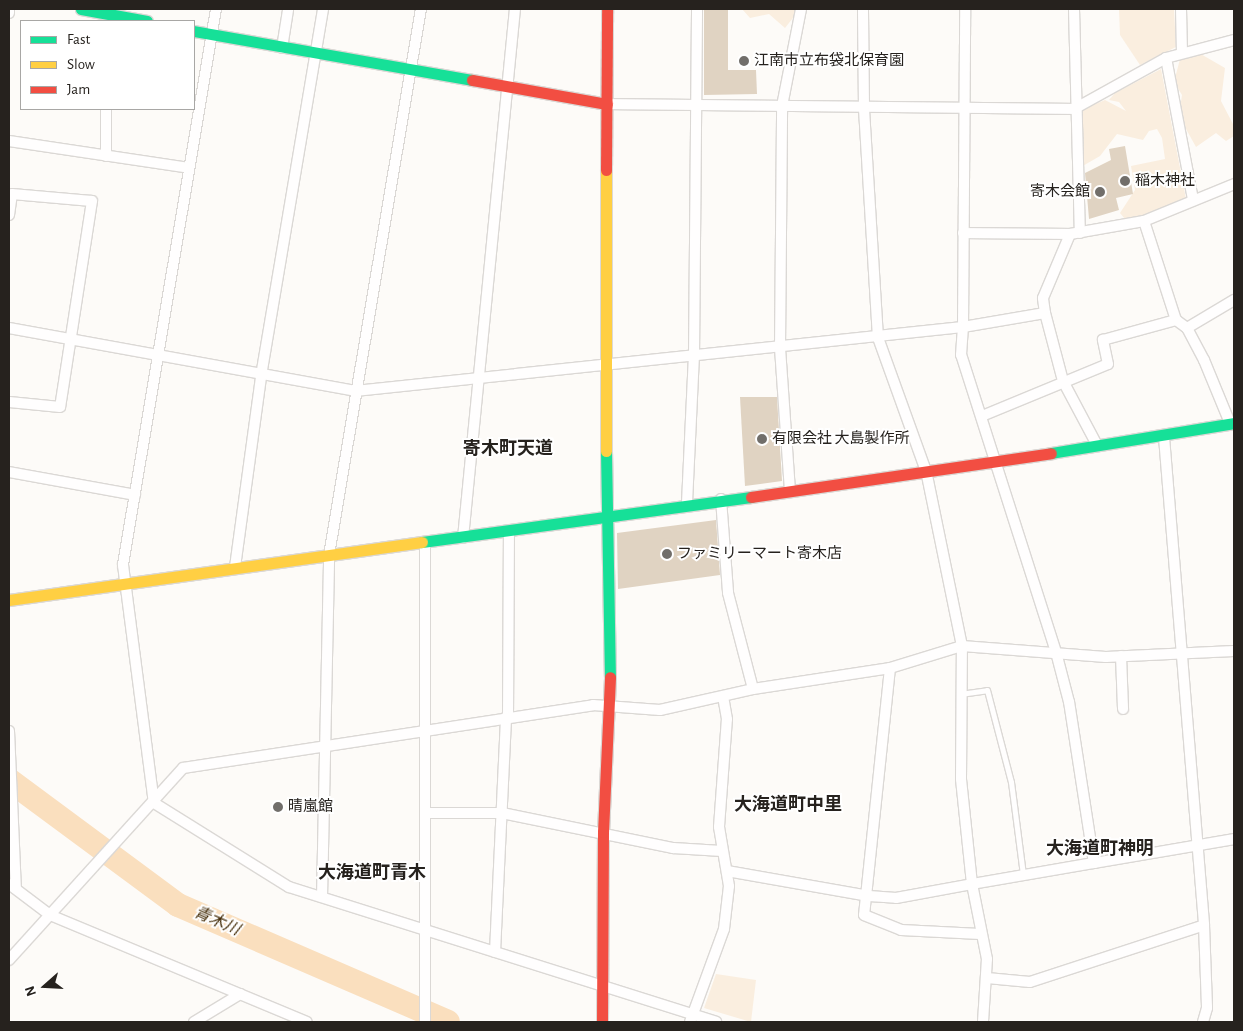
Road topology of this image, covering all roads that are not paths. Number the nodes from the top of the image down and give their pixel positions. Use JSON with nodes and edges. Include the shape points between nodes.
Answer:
{"nodes":[{"id":1,"x":10,"y":9,"type":"edge"},
{"id":2,"x":81,"y":9,"type":"edge"},
{"id":3,"x":216,"y":9,"type":"edge"},
{"id":4,"x":288,"y":9,"type":"edge"},
{"id":5,"x":323,"y":9,"type":"edge"},
{"id":6,"x":421,"y":9,"type":"edge"},
{"id":7,"x":515,"y":9,"type":"edge"},
{"id":8,"x":607,"y":9,"type":"edge"},
{"id":9,"x":697,"y":9,"type":"edge"},
{"id":10,"x":801,"y":9,"type":"edge"},
{"id":11,"x":863,"y":9,"type":"edge"},
{"id":12,"x":965,"y":9,"type":"edge"},
{"id":13,"x":1074,"y":9,"type":"edge"},
{"id":14,"x":1181,"y":9,"type":"edge"},
{"id":15,"x":9,"y":13,"type":"edge"},
{"id":16,"x":108,"y":14,"type":"edge"},
{"id":17,"x":141,"y":20,"type":"edge"},
{"id":18,"x":195,"y":31,"type":"edge"},
{"id":19,"x":210,"y":34,"type":"junction"},
{"id":20,"x":1234,"y":40,"type":"edge"},
{"id":21,"x":282,"y":48,"type":"junction"},
{"id":22,"x":1182,"y":52,"type":"junction"},
{"id":23,"x":315,"y":54,"type":"junction"},
{"id":24,"x":1166,"y":58,"type":"junction"},
{"id":25,"x":410,"y":71,"type":"junction"},
{"id":26,"x":508,"y":89,"type":"junction"},
{"id":27,"x":607,"y":104,"type":"junction"},
{"id":28,"x":696,"y":106,"type":"junction"},
{"id":29,"x":782,"y":106,"type":"junction"},
{"id":30,"x":864,"y":107,"type":"junction"},
{"id":31,"x":965,"y":109,"type":"junction"},
{"id":32,"x":1074,"y":109,"type":"junction"},
{"id":33,"x":106,"y":110,"type":"edge"},
{"id":34,"x":9,"y":141,"type":"edge"},
{"id":35,"x":106,"y":156,"type":"junction"},
{"id":36,"x":189,"y":168,"type":"junction"},
{"id":37,"x":1234,"y":184,"type":"edge"},
{"id":38,"x":1193,"y":200,"type":"junction"},
{"id":39,"x":9,"y":215,"type":"edge"},
{"id":40,"x":1144,"y":221,"type":"junction"},
{"id":41,"x":963,"y":233,"type":"junction"},
{"id":42,"x":1075,"y":234,"type":"junction"},
{"id":43,"x":1234,"y":300,"type":"edge"},
{"id":44,"x":1045,"y":313,"type":"junction"},
{"id":45,"x":1176,"y":320,"type":"junction"},
{"id":46,"x":963,"y":327,"type":"junction"},
{"id":47,"x":9,"y":328,"type":"edge"},
{"id":48,"x":1187,"y":328,"type":"junction"},
{"id":49,"x":878,"y":338,"type":"junction"},
{"id":50,"x":69,"y":339,"type":"junction"},
{"id":51,"x":780,"y":348,"type":"junction"},
{"id":52,"x":158,"y":354,"type":"junction"},
{"id":53,"x":694,"y":357,"type":"junction"},
{"id":54,"x":604,"y":365,"type":"junction"},
{"id":55,"x":261,"y":376,"type":"junction"},
{"id":56,"x":480,"y":378,"type":"junction"},
{"id":57,"x":1063,"y":381,"type":"junction"},
{"id":58,"x":356,"y":391,"type":"junction"},
{"id":59,"x":9,"y":402,"type":"edge"},
{"id":60,"x":982,"y":416,"type":"junction"},
{"id":61,"x":1232,"y":423,"type":"edge"},
{"id":62,"x":1164,"y":437,"type":"junction"},
{"id":63,"x":1098,"y":446,"type":"junction"},
{"id":64,"x":999,"y":462,"type":"junction"},
{"id":65,"x":926,"y":471,"type":"junction"},
{"id":66,"x":9,"y":472,"type":"edge"},
{"id":67,"x":790,"y":491,"type":"junction"},
{"id":68,"x":135,"y":495,"type":"junction"},
{"id":69,"x":721,"y":500,"type":"junction"},
{"id":70,"x":687,"y":503,"type":"junction"},
{"id":71,"x":607,"y":518,"type":"junction"},
{"id":72,"x":509,"y":532,"type":"junction"},
{"id":73,"x":464,"y":538,"type":"junction"},
{"id":74,"x":425,"y":544,"type":"junction"},
{"id":75,"x":329,"y":555,"type":"junction"},
{"id":76,"x":235,"y":567,"type":"junction"},
{"id":77,"x":125,"y":584,"type":"junction"},
{"id":78,"x":9,"y":600,"type":"edge"},
{"id":79,"x":962,"y":646,"type":"junction"},
{"id":80,"x":1234,"y":651,"type":"edge"},
{"id":81,"x":1056,"y":652,"type":"junction"},
{"id":82,"x":1181,"y":655,"type":"junction"},
{"id":83,"x":1121,"y":656,"type":"junction"},
{"id":84,"x":890,"y":668,"type":"junction"},
{"id":85,"x":753,"y":689,"type":"junction"},
{"id":86,"x":960,"y":694,"type":"junction"},
{"id":87,"x":724,"y":696,"type":"junction"},
{"id":88,"x":610,"y":703,"type":"junction"},
{"id":89,"x":1123,"y":709,"type":"dead end"},
{"id":90,"x":507,"y":717,"type":"junction"},
{"id":91,"x":426,"y":728,"type":"junction"},
{"id":92,"x":9,"y":731,"type":"edge"},
{"id":93,"x":328,"y":743,"type":"junction"},
{"id":94,"x":154,"y":802,"type":"junction"},
{"id":95,"x":427,"y":813,"type":"junction"},
{"id":96,"x":502,"y":813,"type":"junction"},
{"id":97,"x":603,"y":832,"type":"junction"},
{"id":98,"x":1234,"y":839,"type":"edge"},
{"id":99,"x":1198,"y":846,"type":"junction"},
{"id":100,"x":722,"y":851,"type":"junction"},
{"id":101,"x":1094,"y":864,"type":"junction"},
{"id":102,"x":727,"y":871,"type":"junction"},
{"id":103,"x":1023,"y":875,"type":"junction"},
{"id":104,"x":972,"y":884,"type":"junction"},
{"id":105,"x":12,"y":886,"type":"edge"},
{"id":106,"x":870,"y":896,"type":"junction"},
{"id":107,"x":322,"y":897,"type":"junction"},
{"id":108,"x":50,"y":914,"type":"junction"},
{"id":109,"x":1204,"y":924,"type":"junction"},
{"id":110,"x":425,"y":928,"type":"junction"},
{"id":111,"x":980,"y":934,"type":"junction"},
{"id":112,"x":495,"y":952,"type":"junction"},
{"id":113,"x":9,"y":960,"type":"edge"},
{"id":114,"x":987,"y":978,"type":"junction"},
{"id":115,"x":603,"y":983,"type":"junction"},
{"id":116,"x":240,"y":994,"type":"junction"},
{"id":117,"x":691,"y":1018,"type":"edge"},
{"id":118,"x":194,"y":1022,"type":"edge"},
{"id":119,"x":307,"y":1022,"type":"edge"},
{"id":120,"x":426,"y":1022,"type":"edge"},
{"id":121,"x":602,"y":1022,"type":"edge"},
{"id":122,"x":716,"y":1022,"type":"edge"},
{"id":123,"x":983,"y":1022,"type":"edge"},
{"id":124,"x":1203,"y":1022,"type":"edge"}],
"edges":[{"from":1,"to":15,"type":"street"},
{"from":2,"to":16,"type":"street"},
{"from":3,"to":19,"type":"street"},
{"from":4,"to":21,"type":"street"},
{"from":5,"to":23,"type":"street"},
{"from":6,"to":25,"type":"street"},
{"from":7,"to":26,"type":"street"},
{"from":8,"to":27,"type":"street"},
{"from":9,"to":28,"type":"street"},
{"from":10,"to":29,"type":"street"},
{"from":11,"to":30,"type":"street"},
{"from":12,"to":31,"type":"street"},
{"from":13,"to":32,"type":"street"},
{"from":14,"to":22,"type":"street"},
{"from":16,"to":17,"type":"street"},
{"from":18,"to":19,"type":"street"},
{"from":19,"to":21,"type":"street"},
{"from":19,"to":36,"type":"street"},
{"from":20,"to":22,"type":"street"},
{"from":21,"to":23,"type":"street"},
{"from":22,"to":24,"type":"street"},
{"from":23,"to":25,"type":"street"},
{"from":23,"to":55,"type":"street"},
{"from":24,"to":32,"type":"street"},
{"from":24,"to":38,"type":"street"},
{"from":25,"to":26,"type":"street"},
{"from":25,"to":58,"type":"street"},
{"from":26,"to":27,"type":"street"},
{"from":26,"to":56,"type":"street"},
{"from":27,"to":28,"type":"street"},
{"from":27,"to":54,"type":"street"},
{"from":28,"to":29,"type":"street"},
{"from":28,"to":53,"type":"street"},
{"from":29,"to":30,"type":"street"},
{"from":29,"to":51,"type":"street"},
{"from":30,"to":31,"type":"street"},
{"from":30,"to":49,"type":"street"},
{"from":31,"to":32,"type":"street"},
{"from":31,"to":41,"type":"street"},
{"from":32,"to":42,"type":"street"},
{"from":33,"to":35,"type":"street"},
{"from":34,"to":35,"type":"street"},
{"from":35,"to":36,"type":"street"},
{"from":36,"to":52,"type":"street"},
{"from":37,"to":38,"type":"street"},
{"from":38,"to":40,"type":"street"},
{"from":39,"to":50,"type":"street","via":[[12,194],[92,201]]},
{"from":40,"to":42,"type":"street"},
{"from":40,"to":45,"type":"street"},
{"from":41,"to":42,"type":"street"},
{"from":41,"to":46,"type":"street"},
{"from":42,"to":44,"type":"street","via":[[1043,298]]},
{"from":43,"to":48,"type":"street"},
{"from":44,"to":46,"type":"street"},
{"from":44,"to":57,"type":"street"},
{"from":45,"to":48,"type":"street"},
{"from":45,"to":57,"type":"street","via":[[1103,340],[1108,364]]},
{"from":46,"to":49,"type":"street"},
{"from":46,"to":60,"type":"street","via":[[961,354]]},
{"from":47,"to":50,"type":"street"},
{"from":48,"to":61,"type":"street"},
{"from":49,"to":51,"type":"street"},
{"from":49,"to":65,"type":"street"},
{"from":50,"to":52,"type":"street"},
{"from":50,"to":59,"type":"street","via":[[60,407]]},
{"from":51,"to":53,"type":"street"},
{"from":51,"to":67,"type":"street"},
{"from":52,"to":55,"type":"street"},
{"from":52,"to":68,"type":"street"},
{"from":53,"to":54,"type":"street"},
{"from":53,"to":70,"type":"street"},
{"from":54,"to":56,"type":"street"},
{"from":54,"to":71,"type":"street"},
{"from":55,"to":58,"type":"street"},
{"from":55,"to":76,"type":"street"},
{"from":56,"to":58,"type":"street"},
{"from":56,"to":73,"type":"street"},
{"from":57,"to":60,"type":"street"},
{"from":57,"to":63,"type":"street"},
{"from":58,"to":75,"type":"street"},
{"from":60,"to":64,"type":"street"},
{"from":61,"to":62,"type":"street"},
{"from":62,"to":63,"type":"street"},
{"from":62,"to":82,"type":"street"},
{"from":63,"to":64,"type":"street"},
{"from":64,"to":65,"type":"street"},
{"from":64,"to":81,"type":"street"},
{"from":65,"to":67,"type":"street"},
{"from":65,"to":79,"type":"street"},
{"from":66,"to":68,"type":"street"},
{"from":67,"to":69,"type":"street"},
{"from":68,"to":77,"type":"street","via":[[123,565]]},
{"from":69,"to":70,"type":"street"},
{"from":69,"to":85,"type":"street","via":[[728,593]]},
{"from":70,"to":71,"type":"street"},
{"from":71,"to":72,"type":"street"},
{"from":71,"to":88,"type":"street"},
{"from":72,"to":73,"type":"street"},
{"from":72,"to":90,"type":"street"},
{"from":73,"to":74,"type":"street"},
{"from":74,"to":75,"type":"street"},
{"from":74,"to":91,"type":"street"},
{"from":75,"to":76,"type":"street"},
{"from":75,"to":93,"type":"street"},
{"from":76,"to":77,"type":"street"},
{"from":77,"to":78,"type":"street"},
{"from":77,"to":94,"type":"street"},
{"from":79,"to":81,"type":"street"},
{"from":79,"to":84,"type":"street"},
{"from":79,"to":86,"type":"street"},
{"from":80,"to":82,"type":"street"},
{"from":81,"to":83,"type":"street"},
{"from":81,"to":101,"type":"street","via":[[1069,702]]},
{"from":82,"to":83,"type":"street"},
{"from":82,"to":99,"type":"street"},
{"from":83,"to":89,"type":"street"},
{"from":84,"to":85,"type":"street"},
{"from":84,"to":106,"type":"street"},
{"from":85,"to":87,"type":"street"},
{"from":86,"to":103,"type":"lane","via":[[987,690],[1011,782]]},
{"from":86,"to":104,"type":"street","via":[[961,779]]},
{"from":87,"to":88,"type":"street","via":[[660,710]]},
{"from":87,"to":100,"type":"street","via":[[728,719],[719,827]]},
{"from":88,"to":90,"type":"street"},
{"from":88,"to":97,"type":"street"},
{"from":90,"to":91,"type":"street"},
{"from":90,"to":96,"type":"street"},
{"from":91,"to":93,"type":"street"},
{"from":91,"to":95,"type":"street"},
{"from":92,"to":105,"type":"street"},
{"from":93,"to":94,"type":"street","via":[[183,768]]},
{"from":93,"to":107,"type":"street"},
{"from":94,"to":107,"type":"street","via":[[288,888]]},
{"from":94,"to":108,"type":"street"},
{"from":95,"to":96,"type":"street"},
{"from":95,"to":110,"type":"street"},
{"from":96,"to":97,"type":"street"},
{"from":96,"to":112,"type":"street"},
{"from":97,"to":100,"type":"street","via":[[673,848]]},
{"from":97,"to":115,"type":"street"},
{"from":98,"to":99,"type":"street"},
{"from":99,"to":101,"type":"street"},
{"from":99,"to":109,"type":"street"},
{"from":100,"to":102,"type":"street"},
{"from":101,"to":103,"type":"street"},
{"from":102,"to":106,"type":"street"},
{"from":102,"to":117,"type":"street","via":[[724,929]]},
{"from":103,"to":104,"type":"street"},
{"from":104,"to":106,"type":"street","via":[[896,898]]},
{"from":104,"to":111,"type":"street"},
{"from":105,"to":108,"type":"street"},
{"from":106,"to":111,"type":"street","via":[[864,915],[869,920],[901,930]]},
{"from":107,"to":110,"type":"street"},
{"from":108,"to":113,"type":"street"},
{"from":108,"to":116,"type":"street"},
{"from":109,"to":114,"type":"street","via":[[1030,982]]},
{"from":109,"to":124,"type":"street","via":[[1207,1008]]},
{"from":110,"to":112,"type":"street"},
{"from":110,"to":120,"type":"street"},
{"from":111,"to":114,"type":"street"},
{"from":112,"to":115,"type":"street"},
{"from":114,"to":123,"type":"street"},
{"from":115,"to":117,"type":"street"},
{"from":115,"to":121,"type":"street"},
{"from":116,"to":118,"type":"street"},
{"from":116,"to":119,"type":"street"},
{"from":117,"to":122,"type":"street"}]}
